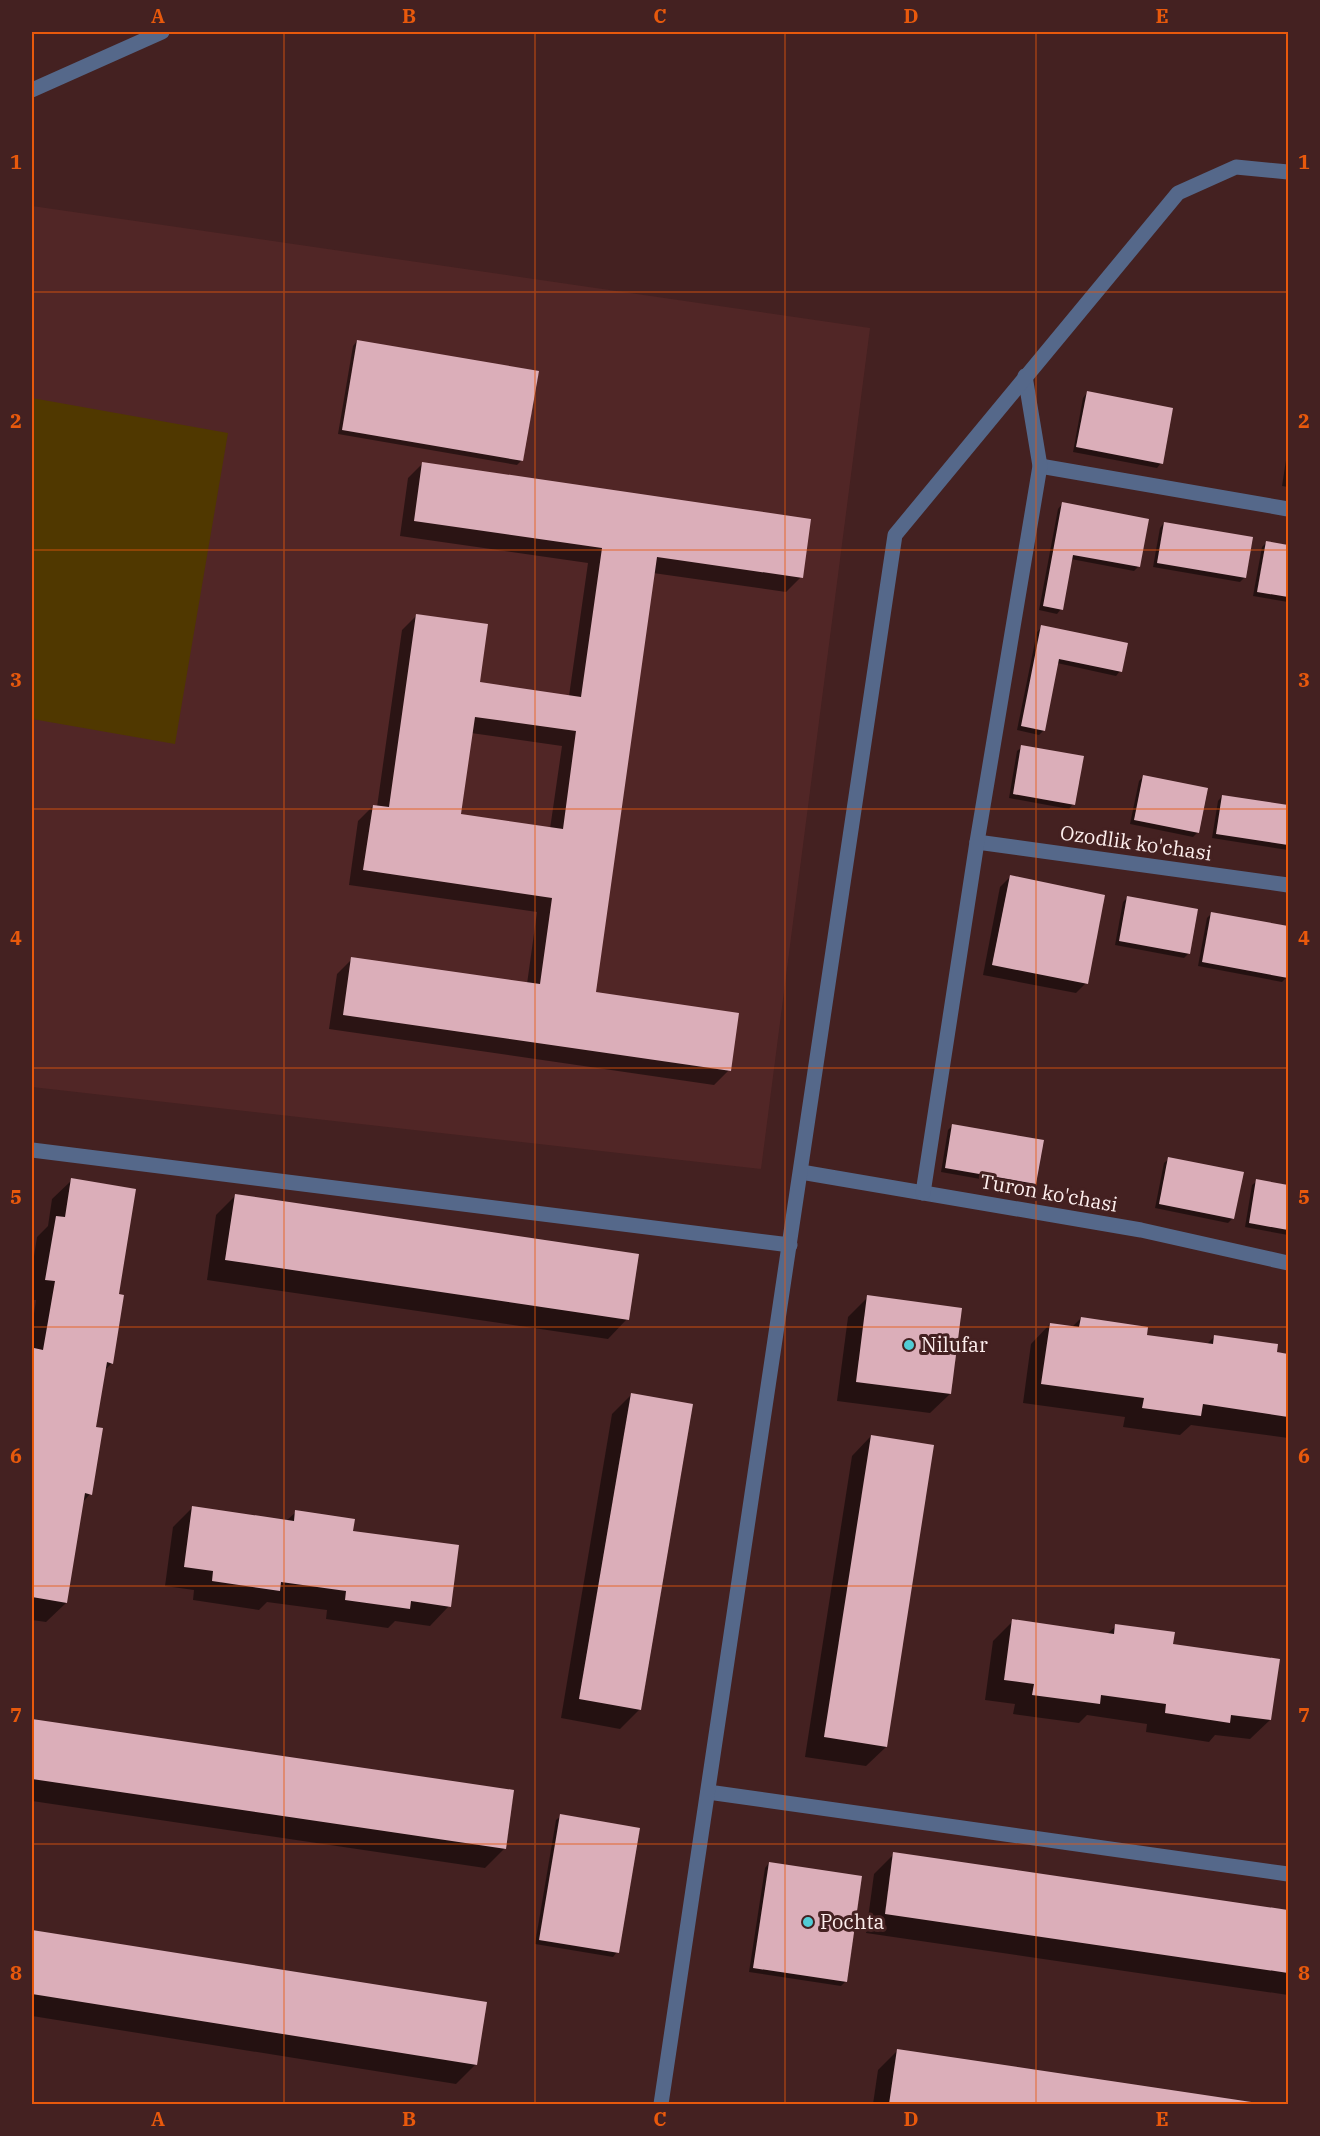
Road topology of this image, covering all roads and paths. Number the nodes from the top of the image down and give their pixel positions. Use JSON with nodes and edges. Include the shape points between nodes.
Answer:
{"nodes":[{"id":1,"x":162,"y":32,"type":"edge"},
{"id":2,"x":32,"y":90,"type":"edge"},
{"id":3,"x":1288,"y":172,"type":"edge"},
{"id":4,"x":1025,"y":376,"type":"junction"},
{"id":5,"x":1040,"y":466,"type":"junction"},
{"id":6,"x":1288,"y":508,"type":"edge"},
{"id":7,"x":977,"y":842,"type":"junction"},
{"id":8,"x":1288,"y":885,"type":"edge"},
{"id":9,"x":32,"y":1150,"type":"edge"},
{"id":10,"x":801,"y":1172,"type":"junction"},
{"id":11,"x":923,"y":1193,"type":"junction"},
{"id":12,"x":790,"y":1245,"type":"junction"},
{"id":13,"x":1288,"y":1263,"type":"edge"},
{"id":14,"x":708,"y":1792,"type":"junction"},
{"id":15,"x":1288,"y":1874,"type":"edge"},
{"id":16,"x":661,"y":2104,"type":"edge"}],
"edges":[{"from":1,"to":2,"type":"street"},
{"from":3,"to":4,"type":"street","via":[[1236,167],[1178,193]]},
{"from":4,"to":5,"type":"street"},
{"from":4,"to":10,"type":"street","via":[[896,535]]},
{"from":5,"to":6,"type":"street"},
{"from":5,"to":7,"type":"street"},
{"from":7,"to":8,"type":"street","name":"Ozodlik ko'chasi"},
{"from":7,"to":11,"type":"street"},
{"from":9,"to":12,"type":"street"},
{"from":10,"to":11,"type":"street","name":"Turon ko'chasi"},
{"from":10,"to":12,"type":"street"},
{"from":11,"to":13,"type":"street","name":"Turon ko'chasi","via":[[1141,1230]]},
{"from":12,"to":14,"type":"street"},
{"from":14,"to":15,"type":"street"},
{"from":14,"to":16,"type":"street"}]}
